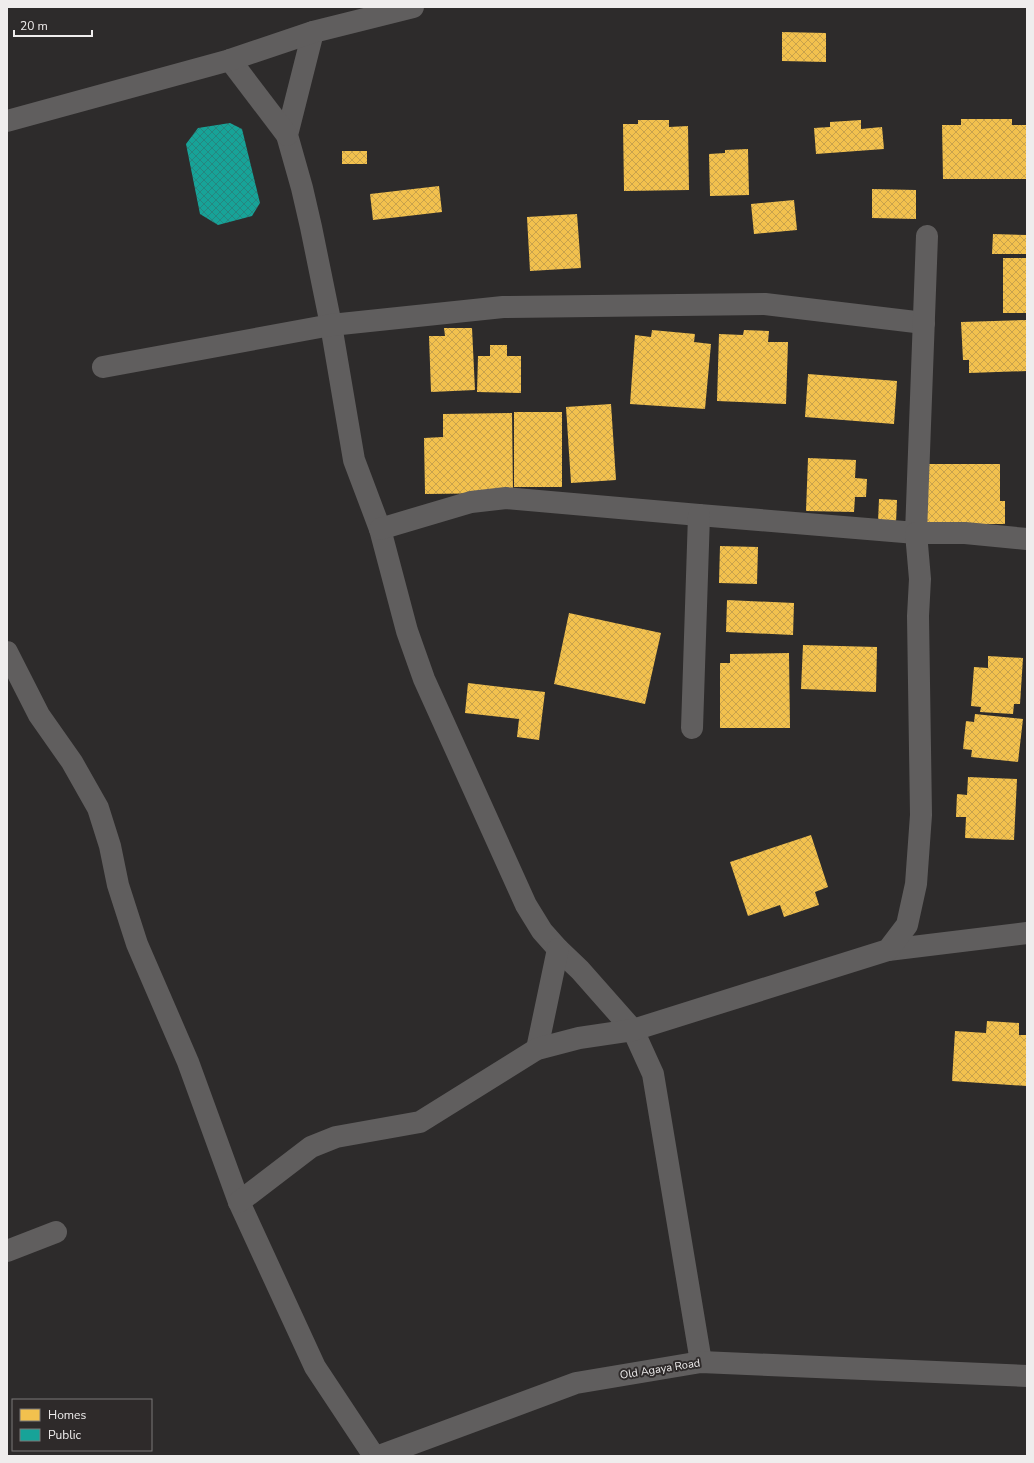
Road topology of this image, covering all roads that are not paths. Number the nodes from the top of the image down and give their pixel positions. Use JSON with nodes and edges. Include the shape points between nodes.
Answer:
{"nodes":[{"id":1,"x":412,"y":7,"type":"edge"},
{"id":2,"x":313,"y":32,"type":"junction"},
{"id":3,"x":230,"y":60,"type":"junction"},
{"id":4,"x":7,"y":121,"type":"edge"},
{"id":5,"x":287,"y":135,"type":"junction"},
{"id":6,"x":927,"y":236,"type":"dead end"},
{"id":7,"x":924,"y":323,"type":"junction"},
{"id":8,"x":331,"y":325,"type":"junction"},
{"id":9,"x":103,"y":367,"type":"dead end"},
{"id":10,"x":699,"y":515,"type":"junction"},
{"id":11,"x":380,"y":529,"type":"junction"},
{"id":12,"x":916,"y":533,"type":"junction"},
{"id":13,"x":1027,"y":539,"type":"edge"},
{"id":14,"x":7,"y":652,"type":"edge"},
{"id":15,"x":692,"y":728,"type":"dead end"},
{"id":16,"x":1027,"y":933,"type":"edge"},
{"id":17,"x":558,"y":949,"type":"junction"},
{"id":18,"x":888,"y":950,"type":"junction"},
{"id":19,"x":633,"y":1030,"type":"junction"},
{"id":20,"x":537,"y":1049,"type":"junction"},
{"id":21,"x":239,"y":1202,"type":"junction"},
{"id":22,"x":56,"y":1232,"type":"dead end"},
{"id":23,"x":7,"y":1251,"type":"edge"},
{"id":24,"x":701,"y":1362,"type":"junction"},
{"id":25,"x":1027,"y":1376,"type":"edge"},
{"id":26,"x":374,"y":1456,"type":"edge"},
{"id":27,"x":379,"y":1456,"type":"edge"}],
"edges":[{"from":1,"to":2,"type":"street"},
{"from":2,"to":3,"type":"street"},
{"from":2,"to":5,"type":"street"},
{"from":3,"to":4,"type":"street"},
{"from":3,"to":5,"type":"street"},
{"from":5,"to":8,"type":"street","via":[[302,188]]},
{"from":6,"to":7,"type":"street"},
{"from":7,"to":8,"type":"street","via":[[765,304],[503,307]]},
{"from":7,"to":12,"type":"street"},
{"from":8,"to":9,"type":"street"},
{"from":8,"to":11,"type":"street","via":[[354,460]]},
{"from":10,"to":11,"type":"street","via":[[506,498],[471,502]]},
{"from":10,"to":12,"type":"street"},
{"from":10,"to":15,"type":"street"},
{"from":11,"to":17,"type":"street","via":[[407,631],[424,679],[526,905],[542,931]]},
{"from":12,"to":13,"type":"street","via":[[965,533]]},
{"from":12,"to":18,"type":"street","via":[[920,578],[918,616],[921,815],[916,884],[906,925]]},
{"from":14,"to":21,"type":"street","via":[[39,715],[72,762],[98,808],[110,846],[118,885],[137,944],[188,1062]]},
{"from":16,"to":18,"type":"street"},
{"from":17,"to":19,"type":"street"},
{"from":17,"to":20,"type":"street"},
{"from":18,"to":19,"type":"street"},
{"from":19,"to":20,"type":"street","via":[[579,1038]]},
{"from":19,"to":24,"type":"street","via":[[653,1074]]},
{"from":20,"to":21,"type":"street","via":[[420,1122],[336,1137],[311,1147]]},
{"from":21,"to":26,"type":"street","via":[[315,1367]]},
{"from":22,"to":23,"type":"street"},
{"from":24,"to":25,"type":"street","name":"Old Agaya Road"},
{"from":24,"to":27,"type":"street","name":"Old Agaya Road","via":[[576,1383]]}]}
